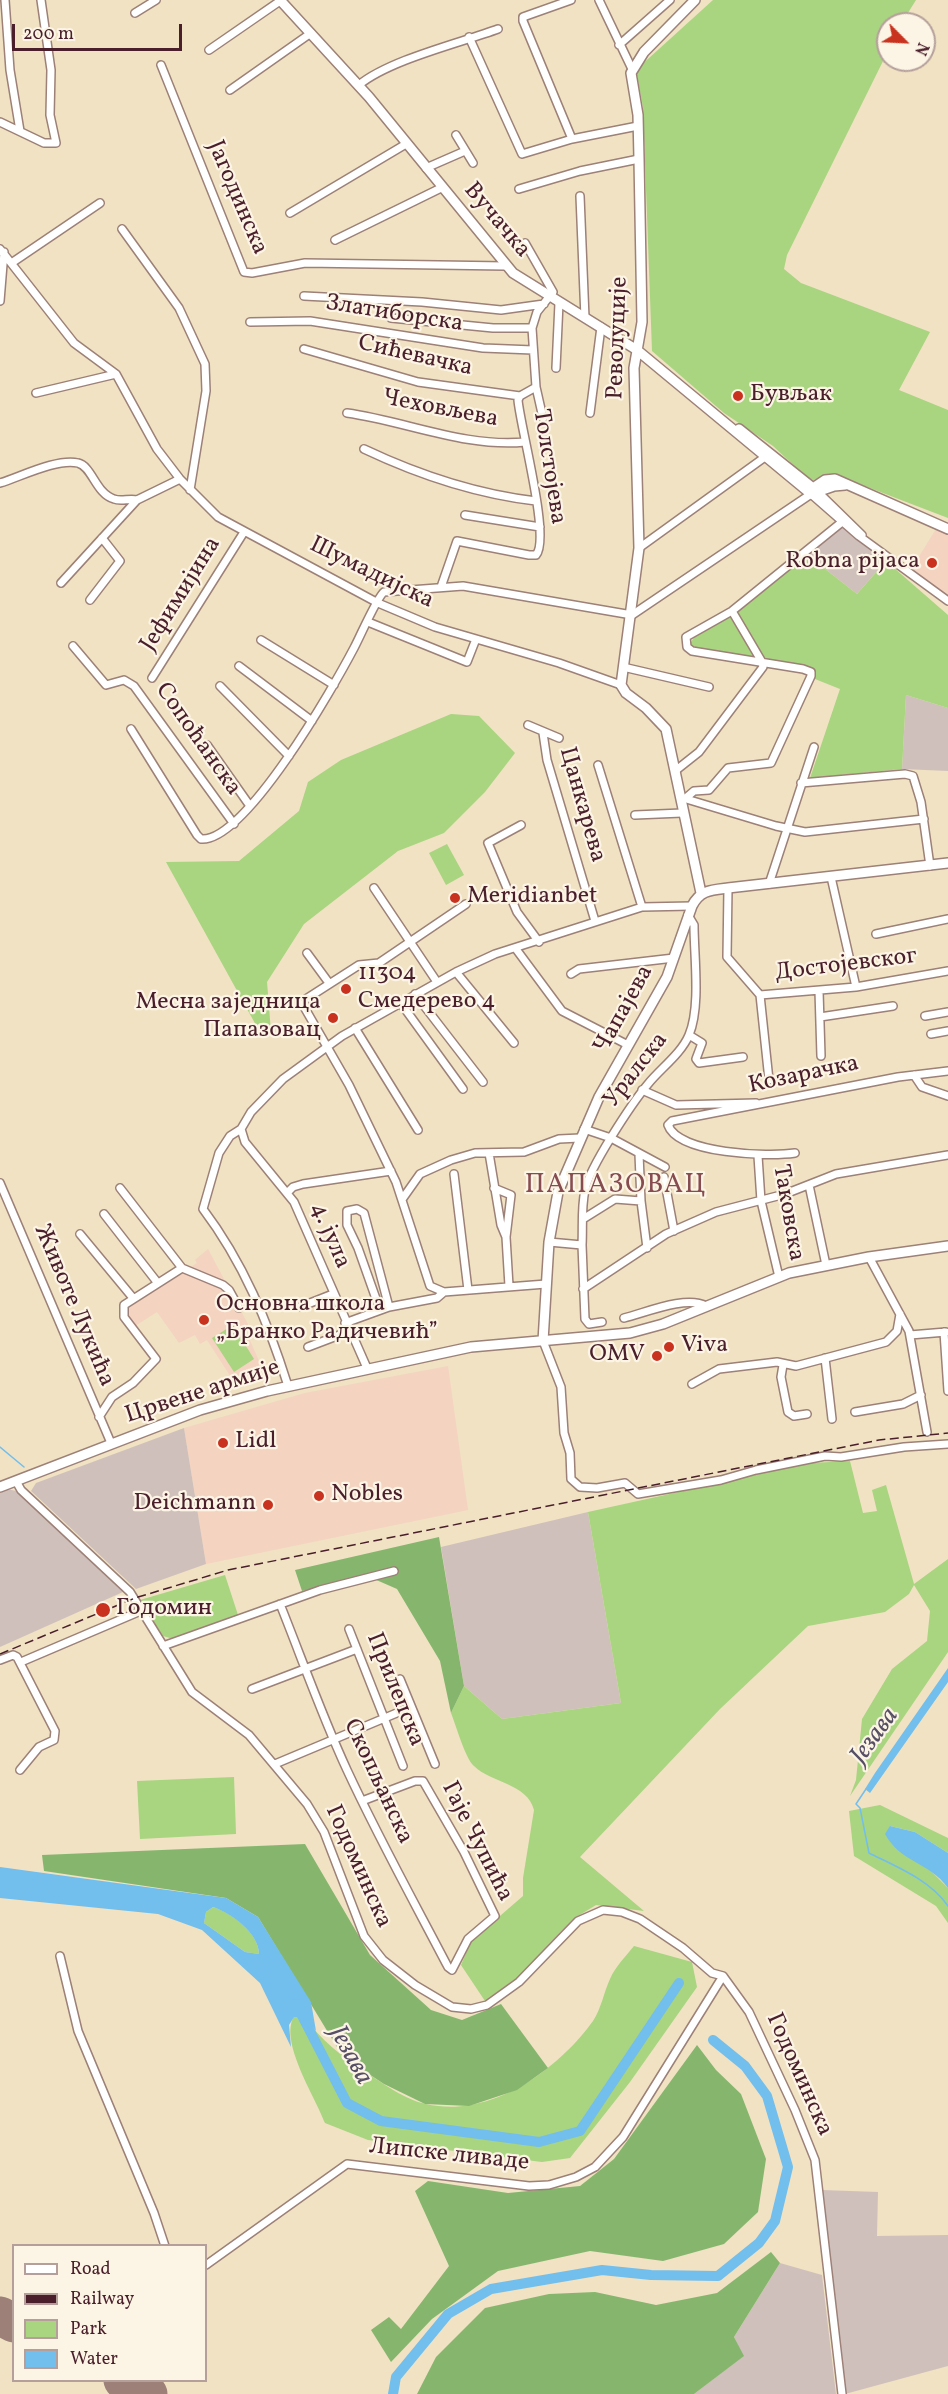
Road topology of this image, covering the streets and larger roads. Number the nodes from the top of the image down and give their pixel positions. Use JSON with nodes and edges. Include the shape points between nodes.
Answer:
{"nodes":[{"id":1,"x":5,"y":0,"type":"edge"},
{"id":2,"x":41,"y":0,"type":"edge"},
{"id":3,"x":156,"y":0,"type":"edge"},
{"id":4,"x":280,"y":0,"type":"edge"},
{"id":5,"x":571,"y":0,"type":"edge"},
{"id":6,"x":599,"y":0,"type":"edge"},
{"id":7,"x":670,"y":0,"type":"edge"},
{"id":8,"x":695,"y":0,"type":"edge"},
{"id":9,"x":135,"y":13,"type":"dead end"},
{"id":10,"x":498,"y":29,"type":"dead end"},
{"id":11,"x":310,"y":33,"type":"junction"},
{"id":12,"x":469,"y":37,"type":"junction"},
{"id":13,"x":619,"y":45,"type":"junction"},
{"id":14,"x":209,"y":50,"type":"dead end"},
{"id":15,"x":161,"y":65,"type":"dead end"},
{"id":16,"x":632,"y":69,"type":"junction"},
{"id":17,"x":359,"y":85,"type":"junction"},
{"id":18,"x":230,"y":90,"type":"dead end"},
{"id":19,"x":0,"y":122,"type":"edge"},
{"id":20,"x":638,"y":126,"type":"junction"},
{"id":21,"x":20,"y":130,"type":"junction"},
{"id":22,"x":456,"y":135,"type":"dead end"},
{"id":23,"x":572,"y":139,"type":"junction"},
{"id":24,"x":406,"y":144,"type":"junction"},
{"id":25,"x":465,"y":150,"type":"junction"},
{"id":26,"x":639,"y":159,"type":"junction"},
{"id":27,"x":473,"y":163,"type":"dead end"},
{"id":28,"x":426,"y":168,"type":"junction"},
{"id":29,"x":441,"y":188,"type":"junction"},
{"id":30,"x":519,"y":189,"type":"dead end"},
{"id":31,"x":580,"y":195,"type":"dead end"},
{"id":32,"x":100,"y":203,"type":"dead end"},
{"id":33,"x":290,"y":213,"type":"dead end"},
{"id":34,"x":123,"y":229,"type":"dead end"},
{"id":35,"x":335,"y":240,"type":"dead end"},
{"id":36,"x":525,"y":243,"type":"dead end"},
{"id":37,"x":2,"y":251,"type":"edge"},
{"id":38,"x":13,"y":262,"type":"junction"},
{"id":39,"x":505,"y":266,"type":"junction"},
{"id":40,"x":304,"y":296,"type":"dead end"},
{"id":41,"x":0,"y":301,"type":"edge"},
{"id":42,"x":551,"y":301,"type":"junction"},
{"id":43,"x":391,"y":318,"type":"dead end"},
{"id":44,"x":585,"y":318,"type":"junction"},
{"id":45,"x":250,"y":322,"type":"dead end"},
{"id":46,"x":601,"y":327,"type":"junction"},
{"id":47,"x":532,"y":328,"type":"junction"},
{"id":48,"x":304,"y":349,"type":"dead end"},
{"id":49,"x":533,"y":350,"type":"junction"},
{"id":50,"x":637,"y":350,"type":"junction"},
{"id":51,"x":556,"y":368,"type":"dead end"},
{"id":52,"x":116,"y":374,"type":"junction"},
{"id":53,"x":536,"y":387,"type":"junction"},
{"id":54,"x":36,"y":393,"type":"dead end"},
{"id":55,"x":520,"y":396,"type":"junction"},
{"id":56,"x":347,"y":413,"type":"dead end"},
{"id":57,"x":590,"y":413,"type":"dead end"},
{"id":58,"x":543,"y":418,"type":"dead end"},
{"id":59,"x":724,"y":420,"type":"junction"},
{"id":60,"x":525,"y":442,"type":"junction"},
{"id":61,"x":364,"y":449,"type":"dead end"},
{"id":62,"x":765,"y":458,"type":"junction"},
{"id":63,"x":180,"y":479,"type":"junction"},
{"id":64,"x":0,"y":483,"type":"edge"},
{"id":65,"x":190,"y":490,"type":"junction"},
{"id":66,"x":814,"y":492,"type":"junction"},
{"id":67,"x":137,"y":500,"type":"junction"},
{"id":68,"x":536,"y":501,"type":"junction"},
{"id":69,"x":465,"y":515,"type":"dead end"},
{"id":70,"x":842,"y":522,"type":"junction"},
{"id":71,"x":540,"y":527,"type":"junction"},
{"id":72,"x":948,"y":529,"type":"edge"},
{"id":73,"x":244,"y":532,"type":"junction"},
{"id":74,"x":102,"y":538,"type":"junction"},
{"id":75,"x":866,"y":540,"type":"junction"},
{"id":76,"x":639,"y":548,"type":"junction"},
{"id":77,"x":61,"y":583,"type":"dead end"},
{"id":78,"x":441,"y":587,"type":"junction"},
{"id":79,"x":90,"y":600,"type":"dead end"},
{"id":80,"x":948,"y":601,"type":"edge"},
{"id":81,"x":378,"y":603,"type":"junction"},
{"id":82,"x":732,"y":611,"type":"junction"},
{"id":83,"x":632,"y":615,"type":"junction"},
{"id":84,"x":368,"y":622,"type":"junction"},
{"id":85,"x":476,"y":639,"type":"junction"},
{"id":86,"x":261,"y":640,"type":"dead end"},
{"id":87,"x":73,"y":646,"type":"dead end"},
{"id":88,"x":762,"y":662,"type":"junction"},
{"id":89,"x":239,"y":666,"type":"dead end"},
{"id":90,"x":623,"y":667,"type":"junction"},
{"id":91,"x":152,"y":678,"type":"dead end"},
{"id":92,"x":334,"y":685,"type":"junction"},
{"id":93,"x":621,"y":685,"type":"junction"},
{"id":94,"x":220,"y":686,"type":"dead end"},
{"id":95,"x":709,"y":687,"type":"dead end"},
{"id":96,"x":312,"y":721,"type":"junction"},
{"id":97,"x":528,"y":725,"type":"dead end"},
{"id":98,"x":131,"y":729,"type":"dead end"},
{"id":99,"x":543,"y":733,"type":"junction"},
{"id":100,"x":559,"y":738,"type":"dead end"},
{"id":101,"x":207,"y":746,"type":"dead end"},
{"id":102,"x":814,"y":747,"type":"dead end"},
{"id":103,"x":288,"y":756,"type":"junction"},
{"id":104,"x":598,"y":765,"type":"dead end"},
{"id":105,"x":675,"y":771,"type":"junction"},
{"id":106,"x":801,"y":783,"type":"junction"},
{"id":107,"x":683,"y":798,"type":"junction"},
{"id":108,"x":250,"y":806,"type":"junction"},
{"id":109,"x":682,"y":813,"type":"junction"},
{"id":110,"x":635,"y":815,"type":"dead end"},
{"id":111,"x":924,"y":819,"type":"junction"},
{"id":112,"x":234,"y":824,"type":"junction"},
{"id":113,"x":521,"y":825,"type":"dead end"},
{"id":114,"x":786,"y":827,"type":"junction"},
{"id":115,"x":948,"y":863,"type":"edge"},
{"id":116,"x":930,"y":866,"type":"junction"},
{"id":117,"x":831,"y":877,"type":"junction"},
{"id":118,"x":769,"y":884,"type":"junction"},
{"id":119,"x":374,"y":888,"type":"dead end"},
{"id":120,"x":728,"y":888,"type":"junction"},
{"id":121,"x":701,"y":893,"type":"junction"},
{"id":122,"x":466,"y":904,"type":"dead end"},
{"id":123,"x":642,"y":907,"type":"junction"},
{"id":124,"x":690,"y":910,"type":"junction"},
{"id":125,"x":948,"y":919,"type":"edge"},
{"id":126,"x":595,"y":921,"type":"junction"},
{"id":127,"x":876,"y":934,"type":"dead end"},
{"id":128,"x":411,"y":942,"type":"junction"},
{"id":129,"x":538,"y":942,"type":"junction"},
{"id":130,"x":516,"y":949,"type":"junction"},
{"id":131,"x":307,"y":953,"type":"dead end"},
{"id":132,"x":674,"y":958,"type":"junction"},
{"id":133,"x":948,"y":971,"type":"edge"},
{"id":134,"x":456,"y":972,"type":"junction"},
{"id":135,"x":571,"y":974,"type":"dead end"},
{"id":136,"x":437,"y":982,"type":"junction"},
{"id":137,"x":328,"y":983,"type":"junction"},
{"id":138,"x":856,"y":987,"type":"junction"},
{"id":139,"x":819,"y":991,"type":"junction"},
{"id":140,"x":415,"y":994,"type":"junction"},
{"id":141,"x":760,"y":995,"type":"junction"},
{"id":142,"x":400,"y":1002,"type":"junction"},
{"id":143,"x":893,"y":1006,"type":"dead end"},
{"id":144,"x":948,"y":1012,"type":"edge"},
{"id":145,"x":925,"y":1016,"type":"dead end"},
{"id":146,"x":820,"y":1017,"type":"junction"},
{"id":147,"x":356,"y":1028,"type":"junction"},
{"id":148,"x":948,"y":1031,"type":"edge"},
{"id":149,"x":931,"y":1034,"type":"dead end"},
{"id":150,"x":689,"y":1035,"type":"junction"},
{"id":151,"x":514,"y":1044,"type":"dead end"},
{"id":152,"x":628,"y":1045,"type":"junction"},
{"id":153,"x":326,"y":1047,"type":"junction"},
{"id":154,"x":821,"y":1056,"type":"dead end"},
{"id":155,"x":743,"y":1057,"type":"dead end"},
{"id":156,"x":948,"y":1071,"type":"edge"},
{"id":157,"x":914,"y":1075,"type":"junction"},
{"id":158,"x":769,"y":1080,"type":"dead end"},
{"id":159,"x":483,"y":1082,"type":"dead end"},
{"id":160,"x":463,"y":1089,"type":"dead end"},
{"id":161,"x":642,"y":1090,"type":"junction"},
{"id":162,"x":948,"y":1096,"type":"edge"},
{"id":163,"x":767,"y":1104,"type":"junction"},
{"id":164,"x":241,"y":1129,"type":"junction"},
{"id":165,"x":418,"y":1130,"type":"dead end"},
{"id":166,"x":582,"y":1134,"type":"junction"},
{"id":167,"x":611,"y":1138,"type":"junction"},
{"id":168,"x":489,"y":1153,"type":"junction"},
{"id":169,"x":795,"y":1153,"type":"dead end"},
{"id":170,"x":639,"y":1154,"type":"junction"},
{"id":171,"x":948,"y":1155,"type":"edge"},
{"id":172,"x":758,"y":1156,"type":"junction"},
{"id":173,"x":665,"y":1167,"type":"dead end"},
{"id":174,"x":391,"y":1171,"type":"junction"},
{"id":175,"x":454,"y":1174,"type":"dead end"},
{"id":176,"x":664,"y":1177,"type":"dead end"},
{"id":177,"x":0,"y":1183,"type":"edge"},
{"id":178,"x":809,"y":1185,"type":"junction"},
{"id":179,"x":120,"y":1188,"type":"dead end"},
{"id":180,"x":494,"y":1188,"type":"junction"},
{"id":181,"x":287,"y":1193,"type":"junction"},
{"id":182,"x":403,"y":1198,"type":"junction"},
{"id":183,"x":641,"y":1201,"type":"junction"},
{"id":184,"x":761,"y":1201,"type":"junction"},
{"id":185,"x":104,"y":1214,"type":"dead end"},
{"id":186,"x":583,"y":1219,"type":"junction"},
{"id":187,"x":674,"y":1231,"type":"junction"},
{"id":188,"x":80,"y":1234,"type":"dead end"},
{"id":189,"x":506,"y":1237,"type":"junction"},
{"id":190,"x":549,"y":1242,"type":"junction"},
{"id":191,"x":582,"y":1245,"type":"junction"},
{"id":192,"x":948,"y":1246,"type":"edge"},
{"id":193,"x":647,"y":1248,"type":"junction"},
{"id":194,"x":869,"y":1257,"type":"junction"},
{"id":195,"x":826,"y":1265,"type":"junction"},
{"id":196,"x":182,"y":1268,"type":"junction"},
{"id":197,"x":779,"y":1277,"type":"junction"},
{"id":198,"x":157,"y":1282,"type":"junction"},
{"id":199,"x":546,"y":1284,"type":"junction"},
{"id":200,"x":509,"y":1286,"type":"junction"},
{"id":201,"x":434,"y":1289,"type":"junction"},
{"id":202,"x":583,"y":1289,"type":"junction"},
{"id":203,"x":468,"y":1290,"type":"junction"},
{"id":204,"x":444,"y":1293,"type":"junction"},
{"id":205,"x":333,"y":1294,"type":"junction"},
{"id":206,"x":133,"y":1298,"type":"junction"},
{"id":207,"x":431,"y":1299,"type":"junction"},
{"id":208,"x":706,"y":1306,"type":"junction"},
{"id":209,"x":300,"y":1307,"type":"dead end"},
{"id":210,"x":388,"y":1307,"type":"junction"},
{"id":211,"x":239,"y":1308,"type":"dead end"},
{"id":212,"x":380,"y":1310,"type":"junction"},
{"id":213,"x":900,"y":1314,"type":"junction"},
{"id":214,"x":624,"y":1318,"type":"dead end"},
{"id":215,"x":602,"y":1322,"type":"dead end"},
{"id":216,"x":345,"y":1323,"type":"junction"},
{"id":217,"x":350,"y":1331,"type":"junction"},
{"id":218,"x":946,"y":1332,"type":"edge"},
{"id":219,"x":910,"y":1335,"type":"junction"},
{"id":220,"x":543,"y":1341,"type":"junction"},
{"id":221,"x":308,"y":1347,"type":"dead end"},
{"id":222,"x":825,"y":1358,"type":"junction"},
{"id":223,"x":783,"y":1365,"type":"junction"},
{"id":224,"x":367,"y":1368,"type":"junction"},
{"id":225,"x":692,"y":1384,"type":"dead end"},
{"id":226,"x":288,"y":1386,"type":"junction"},
{"id":227,"x":948,"y":1391,"type":"edge"},
{"id":228,"x":921,"y":1395,"type":"junction"},
{"id":229,"x":855,"y":1412,"type":"dead end"},
{"id":230,"x":807,"y":1414,"type":"dead end"},
{"id":231,"x":99,"y":1417,"type":"junction"},
{"id":232,"x":832,"y":1419,"type":"dead end"},
{"id":233,"x":927,"y":1432,"type":"dead end"},
{"id":234,"x":111,"y":1443,"type":"junction"},
{"id":235,"x":948,"y":1444,"type":"edge"},
{"id":236,"x":16,"y":1481,"type":"junction"},
{"id":237,"x":0,"y":1487,"type":"edge"},
{"id":238,"x":394,"y":1571,"type":"dead end"},
{"id":239,"x":280,"y":1604,"type":"junction"},
{"id":240,"x":142,"y":1610,"type":"junction"},
{"id":241,"x":349,"y":1629,"type":"dead end"},
{"id":242,"x":163,"y":1646,"type":"junction"},
{"id":243,"x":357,"y":1649,"type":"junction"},
{"id":244,"x":0,"y":1660,"type":"edge"},
{"id":245,"x":21,"y":1662,"type":"junction"},
{"id":246,"x":305,"y":1667,"type":"junction"},
{"id":247,"x":400,"y":1679,"type":"dead end"},
{"id":248,"x":252,"y":1689,"type":"dead end"},
{"id":249,"x":411,"y":1707,"type":"junction"},
{"id":250,"x":384,"y":1719,"type":"junction"},
{"id":251,"x":334,"y":1740,"type":"junction"},
{"id":252,"x":275,"y":1764,"type":"junction"},
{"id":253,"x":435,"y":1764,"type":"dead end"},
{"id":254,"x":403,"y":1766,"type":"dead end"},
{"id":255,"x":20,"y":1770,"type":"dead end"},
{"id":256,"x":362,"y":1801,"type":"junction"},
{"id":257,"x":60,"y":1956,"type":"dead end"},
{"id":258,"x":452,"y":1970,"type":"joint"},
{"id":259,"x":723,"y":1976,"type":"junction"},
{"id":260,"x":164,"y":2244,"type":"edge"},
{"id":261,"x":207,"y":2264,"type":"edge"},
{"id":262,"x":842,"y":2394,"type":"edge"}],
"edges":[{"from":1,"to":21,"type":"street","via":[[10,70]]},
{"from":2,"to":21,"type":"street","via":[[51,70],[50,115],[56,143],[44,143]]},
{"from":3,"to":9,"type":"street"},
{"from":4,"to":11,"type":"street","name":"Вучачка"},
{"from":4,"to":14,"type":"street"},
{"from":5,"to":23,"type":"street","via":[[523,17],[523,21]]},
{"from":6,"to":13,"type":"street","name":"Револуције"},
{"from":7,"to":13,"type":"street"},
{"from":8,"to":16,"type":"street","via":[[656,38]]},
{"from":10,"to":12,"type":"street"},
{"from":11,"to":17,"type":"street","name":"Вучачка"},
{"from":11,"to":18,"type":"street"},
{"from":12,"to":17,"type":"street","via":[[372,76]]},
{"from":12,"to":23,"type":"street","via":[[522,154]]},
{"from":13,"to":16,"type":"street","name":"Револуције"},
{"from":15,"to":39,"type":"street","name":"Јагодинска","via":[[244,272],[305,263]]},
{"from":16,"to":20,"type":"street","name":"Револуције"},
{"from":17,"to":24,"type":"street","name":"Вучачка"},
{"from":19,"to":21,"type":"street"},
{"from":20,"to":23,"type":"street"},
{"from":20,"to":26,"type":"street","name":"Револуције"},
{"from":22,"to":25,"type":"street"},
{"from":24,"to":28,"type":"street","name":"Вучачка"},
{"from":24,"to":33,"type":"street"},
{"from":25,"to":27,"type":"street"},
{"from":25,"to":28,"type":"street"},
{"from":26,"to":30,"type":"street"},
{"from":26,"to":50,"type":"street","name":"Револуције","via":[[642,322]]},
{"from":28,"to":29,"type":"street","name":"Вучачка"},
{"from":29,"to":35,"type":"street"},
{"from":29,"to":39,"type":"street","name":"Вучачка"},
{"from":31,"to":44,"type":"street"},
{"from":32,"to":38,"type":"street"},
{"from":34,"to":65,"type":"street","via":[[179,308],[205,364],[206,391]]},
{"from":36,"to":42,"type":"street","via":[[549,283]]},
{"from":37,"to":38,"type":"street","name":"Шумадијска"},
{"from":37,"to":41,"type":"street"},
{"from":38,"to":52,"type":"street","name":"Шумадијска","via":[[74,343]]},
{"from":39,"to":42,"type":"street","name":"Вучачка"},
{"from":40,"to":42,"type":"street","via":[[501,310]]},
{"from":42,"to":44,"type":"street","name":"Вучачка"},
{"from":42,"to":47,"type":"street","name":"Толстојева","via":[[535,316]]},
{"from":42,"to":51,"type":"street"},
{"from":43,"to":47,"type":"street"},
{"from":44,"to":46,"type":"street","name":"Вучачка"},
{"from":45,"to":49,"type":"street","name":"Златиборска","via":[[310,321],[483,348]]},
{"from":46,"to":50,"type":"street","name":"Вучачка"},
{"from":46,"to":57,"type":"street"},
{"from":47,"to":49,"type":"street","name":"Толстојева"},
{"from":48,"to":55,"type":"street","name":"Сићевачка","via":[[418,382]]},
{"from":49,"to":53,"type":"street","name":"Толстојева"},
{"from":50,"to":59,"type":"street","name":"Вучачка"},
{"from":50,"to":76,"type":"street","name":"Револуције","via":[[634,368]]},
{"from":52,"to":54,"type":"street"},
{"from":52,"to":63,"type":"street","name":"Шумадијска","via":[[157,449]]},
{"from":53,"to":55,"type":"street","name":"Толстојева"},
{"from":53,"to":58,"type":"street","name":"Толстојева"},
{"from":55,"to":60,"type":"street","name":"Толстојева"},
{"from":56,"to":60,"type":"street","name":"Чеховљева","via":[[496,442]]},
{"from":59,"to":62,"type":"street","name":"Вучачка"},
{"from":59,"to":66,"type":"street","name":"Вучачка","via":[[768,450]]},
{"from":60,"to":68,"type":"street","name":"Толстојева"},
{"from":61,"to":68,"type":"street","via":[[440,481]]},
{"from":62,"to":66,"type":"street","name":"Вучачка"},
{"from":62,"to":76,"type":"street"},
{"from":63,"to":65,"type":"street","name":"Шумадијска"},
{"from":63,"to":67,"type":"street"},
{"from":64,"to":67,"type":"street","via":[[60,464],[78,463],[108,497]]},
{"from":65,"to":73,"type":"street","name":"Шумадијска","via":[[208,510]]},
{"from":66,"to":70,"type":"street","name":"Вучачка"},
{"from":66,"to":72,"type":"street","via":[[831,479]]},
{"from":66,"to":75,"type":"street","name":"Вучачка","via":[[850,521]]},
{"from":66,"to":83,"type":"street"},
{"from":67,"to":74,"type":"street"},
{"from":68,"to":71,"type":"street","name":"Толстојева"},
{"from":69,"to":71,"type":"street"},
{"from":70,"to":75,"type":"street","name":"Вучачка"},
{"from":70,"to":82,"type":"street"},
{"from":71,"to":78,"type":"street","name":"Толстојева","via":[[536,555],[457,541]]},
{"from":73,"to":81,"type":"street","name":"Шумадијска"},
{"from":73,"to":91,"type":"street","name":"Јефимијина"},
{"from":74,"to":77,"type":"street"},
{"from":74,"to":79,"type":"street","via":[[120,561]]},
{"from":75,"to":80,"type":"street","name":"Вучачка"},
{"from":76,"to":83,"type":"street","name":"Револуције"},
{"from":78,"to":81,"type":"street","via":[[384,592]]},
{"from":78,"to":83,"type":"street","via":[[489,590]]},
{"from":81,"to":84,"type":"street"},
{"from":81,"to":85,"type":"street","name":"Шумадијска"},
{"from":82,"to":88,"type":"street"},
{"from":82,"to":88,"type":"street","via":[[686,637],[687,646],[697,652]]},
{"from":83,"to":90,"type":"street","name":"Револуције"},
{"from":84,"to":85,"type":"street","via":[[467,662]]},
{"from":84,"to":92,"type":"street"},
{"from":85,"to":93,"type":"street","name":"Шумадијска"},
{"from":86,"to":92,"type":"street"},
{"from":87,"to":112,"type":"street","name":"Сопоћанска","via":[[106,685],[124,680],[134,686]]},
{"from":88,"to":105,"type":"street","via":[[758,674],[699,752]]},
{"from":88,"to":107,"type":"street","via":[[812,672],[771,763],[728,768],[712,787]]},
{"from":89,"to":96,"type":"street"},
{"from":90,"to":93,"type":"street","name":"Револуције"},
{"from":90,"to":95,"type":"street"},
{"from":92,"to":96,"type":"street"},
{"from":93,"to":105,"type":"street","name":"Шумадијска","via":[[663,725]]},
{"from":94,"to":103,"type":"street"},
{"from":96,"to":103,"type":"street"},
{"from":97,"to":99,"type":"street","name":"Цанкарева"},
{"from":98,"to":112,"type":"street","via":[[199,838],[207,839]]},
{"from":99,"to":100,"type":"street","name":"Цанкарева"},
{"from":99,"to":126,"type":"street","name":"Цанкарева","via":[[547,760]]},
{"from":101,"to":108,"type":"street"},
{"from":102,"to":106,"type":"street"},
{"from":103,"to":108,"type":"street"},
{"from":104,"to":123,"type":"street"},
{"from":105,"to":107,"type":"street","name":"Шумадијска"},
{"from":106,"to":111,"type":"street","via":[[910,774]]},
{"from":106,"to":114,"type":"street"},
{"from":107,"to":109,"type":"street","name":"Шумадијска"},
{"from":107,"to":114,"type":"street"},
{"from":108,"to":112,"type":"street"},
{"from":109,"to":110,"type":"street"},
{"from":109,"to":121,"type":"street","name":"Шумадијска"},
{"from":111,"to":114,"type":"street","via":[[812,832]]},
{"from":111,"to":116,"type":"street"},
{"from":113,"to":129,"type":"street","via":[[488,843],[517,912]]},
{"from":114,"to":118,"type":"street"},
{"from":115,"to":116,"type":"street"},
{"from":116,"to":117,"type":"street"},
{"from":117,"to":118,"type":"street"},
{"from":117,"to":138,"type":"street"},
{"from":118,"to":120,"type":"street"},
{"from":119,"to":128,"type":"street"},
{"from":120,"to":121,"type":"street"},
{"from":120,"to":141,"type":"street","name":"Достојевског","via":[[727,957]]},
{"from":121,"to":124,"type":"street","name":"Чапајева"},
{"from":122,"to":128,"type":"street"},
{"from":123,"to":124,"type":"street"},
{"from":123,"to":126,"type":"street"},
{"from":124,"to":132,"type":"street","name":"Чапајева"},
{"from":124,"to":150,"type":"street","name":"Уралска","via":[[694,925],[694,1019]]},
{"from":125,"to":127,"type":"street"},
{"from":126,"to":129,"type":"street"},
{"from":128,"to":136,"type":"street"},
{"from":128,"to":137,"type":"street","via":[[379,963],[358,964]]},
{"from":129,"to":130,"type":"street"},
{"from":130,"to":134,"type":"street","via":[[483,958]]},
{"from":130,"to":152,"type":"street","via":[[562,1011]]},
{"from":131,"to":137,"type":"street"},
{"from":132,"to":135,"type":"street","via":[[579,969]]},
{"from":132,"to":152,"type":"street","name":"Чапајева","via":[[661,991]]},
{"from":133,"to":138,"type":"street","name":"Достојевског"},
{"from":134,"to":136,"type":"street"},
{"from":134,"to":151,"type":"street"},
{"from":136,"to":140,"type":"street"},
{"from":137,"to":153,"type":"street","via":[[303,1005]]},
{"from":138,"to":139,"type":"street","name":"Достојевског"},
{"from":139,"to":141,"type":"street","name":"Достојевског"},
{"from":139,"to":146,"type":"street"},
{"from":140,"to":142,"type":"street"},
{"from":140,"to":159,"type":"street"},
{"from":141,"to":158,"type":"street"},
{"from":142,"to":147,"type":"street"},
{"from":142,"to":160,"type":"street"},
{"from":143,"to":146,"type":"street"},
{"from":144,"to":145,"type":"street"},
{"from":146,"to":154,"type":"street"},
{"from":147,"to":153,"type":"street"},
{"from":147,"to":165,"type":"street"},
{"from":148,"to":149,"type":"street"},
{"from":150,"to":155,"type":"street","via":[[702,1043],[696,1059],[699,1063]]},
{"from":150,"to":161,"type":"street","name":"Уралска"},
{"from":152,"to":166,"type":"street","name":"Чапајева"},
{"from":153,"to":164,"type":"street","via":[[283,1079],[246,1117]]},
{"from":153,"to":174,"type":"street"},
{"from":156,"to":157,"type":"street","name":"Козарачка"},
{"from":157,"to":162,"type":"street","via":[[922,1087]]},
{"from":157,"to":163,"type":"street","name":"Козарачка"},
{"from":161,"to":163,"type":"street","via":[[676,1105]]},
{"from":161,"to":167,"type":"street","name":"Уралска"},
{"from":163,"to":172,"type":"street","name":"Козарачка","via":[[669,1122],[674,1135],[688,1142]]},
{"from":164,"to":181,"type":"street","name":"4. јула","via":[[245,1142]]},
{"from":164,"to":226,"type":"street","via":[[230,1136],[219,1153],[203,1209],[215,1222],[261,1307]]},
{"from":166,"to":167,"type":"street"},
{"from":166,"to":168,"type":"street","via":[[524,1152]]},
{"from":166,"to":190,"type":"street","name":"Чапајева","via":[[558,1192]]},
{"from":167,"to":170,"type":"street"},
{"from":167,"to":186,"type":"street","name":"Уралска","via":[[585,1188]]},
{"from":168,"to":180,"type":"street"},
{"from":168,"to":182,"type":"street","via":[[468,1155],[424,1171]]},
{"from":169,"to":172,"type":"street"},
{"from":170,"to":173,"type":"street"},
{"from":170,"to":183,"type":"street"},
{"from":171,"to":178,"type":"street","via":[[848,1171]]},
{"from":172,"to":184,"type":"street","name":"Таковска"},
{"from":174,"to":181,"type":"street","via":[[303,1184]]},
{"from":174,"to":182,"type":"street"},
{"from":175,"to":203,"type":"street"},
{"from":176,"to":187,"type":"street"},
{"from":177,"to":231,"type":"street","name":"Животе Лукића"},
{"from":178,"to":184,"type":"street"},
{"from":178,"to":195,"type":"street"},
{"from":179,"to":196,"type":"street"},
{"from":180,"to":189,"type":"street"},
{"from":180,"to":189,"type":"street","via":[[511,1195]]},
{"from":181,"to":205,"type":"street","name":"4. јула"},
{"from":182,"to":201,"type":"street"},
{"from":183,"to":186,"type":"street","via":[[615,1199]]},
{"from":183,"to":193,"type":"street"},
{"from":184,"to":187,"type":"street","via":[[716,1212]]},
{"from":184,"to":197,"type":"street","name":"Таковска"},
{"from":185,"to":198,"type":"street"},
{"from":186,"to":191,"type":"street","name":"Уралска"},
{"from":187,"to":193,"type":"street"},
{"from":188,"to":206,"type":"street"},
{"from":189,"to":200,"type":"street"},
{"from":190,"to":191,"type":"street"},
{"from":190,"to":199,"type":"street","name":"Чапајева"},
{"from":191,"to":202,"type":"street","name":"Уралска"},
{"from":192,"to":194,"type":"street","name":"Црвене армије"},
{"from":193,"to":202,"type":"street"},
{"from":194,"to":195,"type":"street","name":"Црвене армије"},
{"from":194,"to":213,"type":"street"},
{"from":195,"to":197,"type":"street","name":"Црвене армије"},
{"from":196,"to":198,"type":"street"},
{"from":196,"to":211,"type":"street","via":[[223,1285]]},
{"from":197,"to":208,"type":"street","name":"Црвене армије"},
{"from":198,"to":206,"type":"street"},
{"from":199,"to":200,"type":"street"},
{"from":199,"to":220,"type":"street","name":"Чапајева"},
{"from":200,"to":203,"type":"street"},
{"from":201,"to":204,"type":"street"},
{"from":201,"to":207,"type":"street"},
{"from":202,"to":215,"type":"street","name":"Уралска","via":[[586,1322]]},
{"from":203,"to":204,"type":"street"},
{"from":204,"to":207,"type":"street"},
{"from":205,"to":209,"type":"street"},
{"from":205,"to":216,"type":"street","name":"4. јула"},
{"from":206,"to":231,"type":"street","via":[[122,1312],[156,1359],[133,1383],[112,1397]]},
{"from":207,"to":210,"type":"street"},
{"from":208,"to":214,"type":"street","name":"Црвене армије","via":[[696,1302],[678,1304]]},
{"from":208,"to":220,"type":"street","name":"Црвене армије","via":[[630,1333]]},
{"from":210,"to":212,"type":"street"},
{"from":210,"to":212,"type":"street","via":[[364,1213],[357,1209],[347,1211],[346,1225]]},
{"from":212,"to":216,"type":"street"},
{"from":213,"to":219,"type":"street"},
{"from":213,"to":222,"type":"street","via":[[897,1331],[886,1342]]},
{"from":216,"to":217,"type":"street","name":"4. јула"},
{"from":217,"to":221,"type":"street"},
{"from":217,"to":224,"type":"street","name":"4. јула"},
{"from":218,"to":219,"type":"street"},
{"from":218,"to":227,"type":"street"},
{"from":219,"to":228,"type":"street"},
{"from":220,"to":224,"type":"street","name":"Црвене армије","via":[[471,1347]]},
{"from":220,"to":235,"type":"street","via":[[559,1380],[572,1479],[580,1487],[625,1483],[638,1494],[809,1459]]},
{"from":222,"to":223,"type":"street","via":[[796,1366]]},
{"from":222,"to":232,"type":"street"},
{"from":223,"to":225,"type":"street","via":[[777,1362],[719,1369]]},
{"from":223,"to":230,"type":"street","via":[[788,1412],[794,1416]]},
{"from":224,"to":226,"type":"street","name":"Црвене армије"},
{"from":226,"to":234,"type":"street","name":"Црвене армије","via":[[213,1406]]},
{"from":228,"to":229,"type":"street","via":[[903,1404]]},
{"from":228,"to":233,"type":"street"},
{"from":231,"to":234,"type":"street","name":"Животе Лукића"},
{"from":234,"to":236,"type":"street","name":"Црвене армије"},
{"from":236,"to":237,"type":"street","name":"Црвене армије"},
{"from":236,"to":240,"type":"street","name":"Годоминска","via":[[130,1592]]},
{"from":238,"to":239,"type":"street"},
{"from":239,"to":242,"type":"street"},
{"from":239,"to":246,"type":"street","name":"Скопљанска"},
{"from":240,"to":242,"type":"street","name":"Годоминска"},
{"from":240,"to":245,"type":"street"},
{"from":241,"to":243,"type":"street","name":"Прилепска"},
{"from":242,"to":252,"type":"street","name":"Годоминска","via":[[192,1692],[242,1728]]},
{"from":243,"to":246,"type":"street"},
{"from":243,"to":250,"type":"street","name":"Прилепска"},
{"from":244,"to":245,"type":"street","via":[[13,1655]]},
{"from":245,"to":255,"type":"street","via":[[56,1735],[50,1743],[39,1747]]},
{"from":246,"to":248,"type":"street"},
{"from":246,"to":251,"type":"street","name":"Скопљанска"},
{"from":247,"to":249,"type":"street"},
{"from":249,"to":250,"type":"street"},
{"from":249,"to":253,"type":"street"},
{"from":250,"to":251,"type":"street"},
{"from":250,"to":254,"type":"street","name":"Прилепска"},
{"from":251,"to":252,"type":"street"},
{"from":251,"to":256,"type":"street","name":"Скопљанска"},
{"from":252,"to":259,"type":"street","name":"Годоминска","via":[[321,1825],[360,1927],[372,1947],[396,1971],[445,2004],[471,2009],[494,2000],[524,1977],[572,1925],[603,1910],[639,1919]]},
{"from":256,"to":258,"type":"street","name":"Скопљанска","via":[[447,1967]]},
{"from":256,"to":258,"type":"street","name":"Гаје Чупића","via":[[423,1781],[464,1852],[495,1916],[468,1939]]},
{"from":257,"to":260,"type":"street","via":[[81,2039]]},
{"from":259,"to":261,"type":"street","name":"Липске ливаде","via":[[622,2137],[595,2167],[549,2185],[529,2186],[347,2164]]},
{"from":259,"to":262,"type":"street","name":"Годоминска","via":[[749,2012],[815,2160]]}]}
